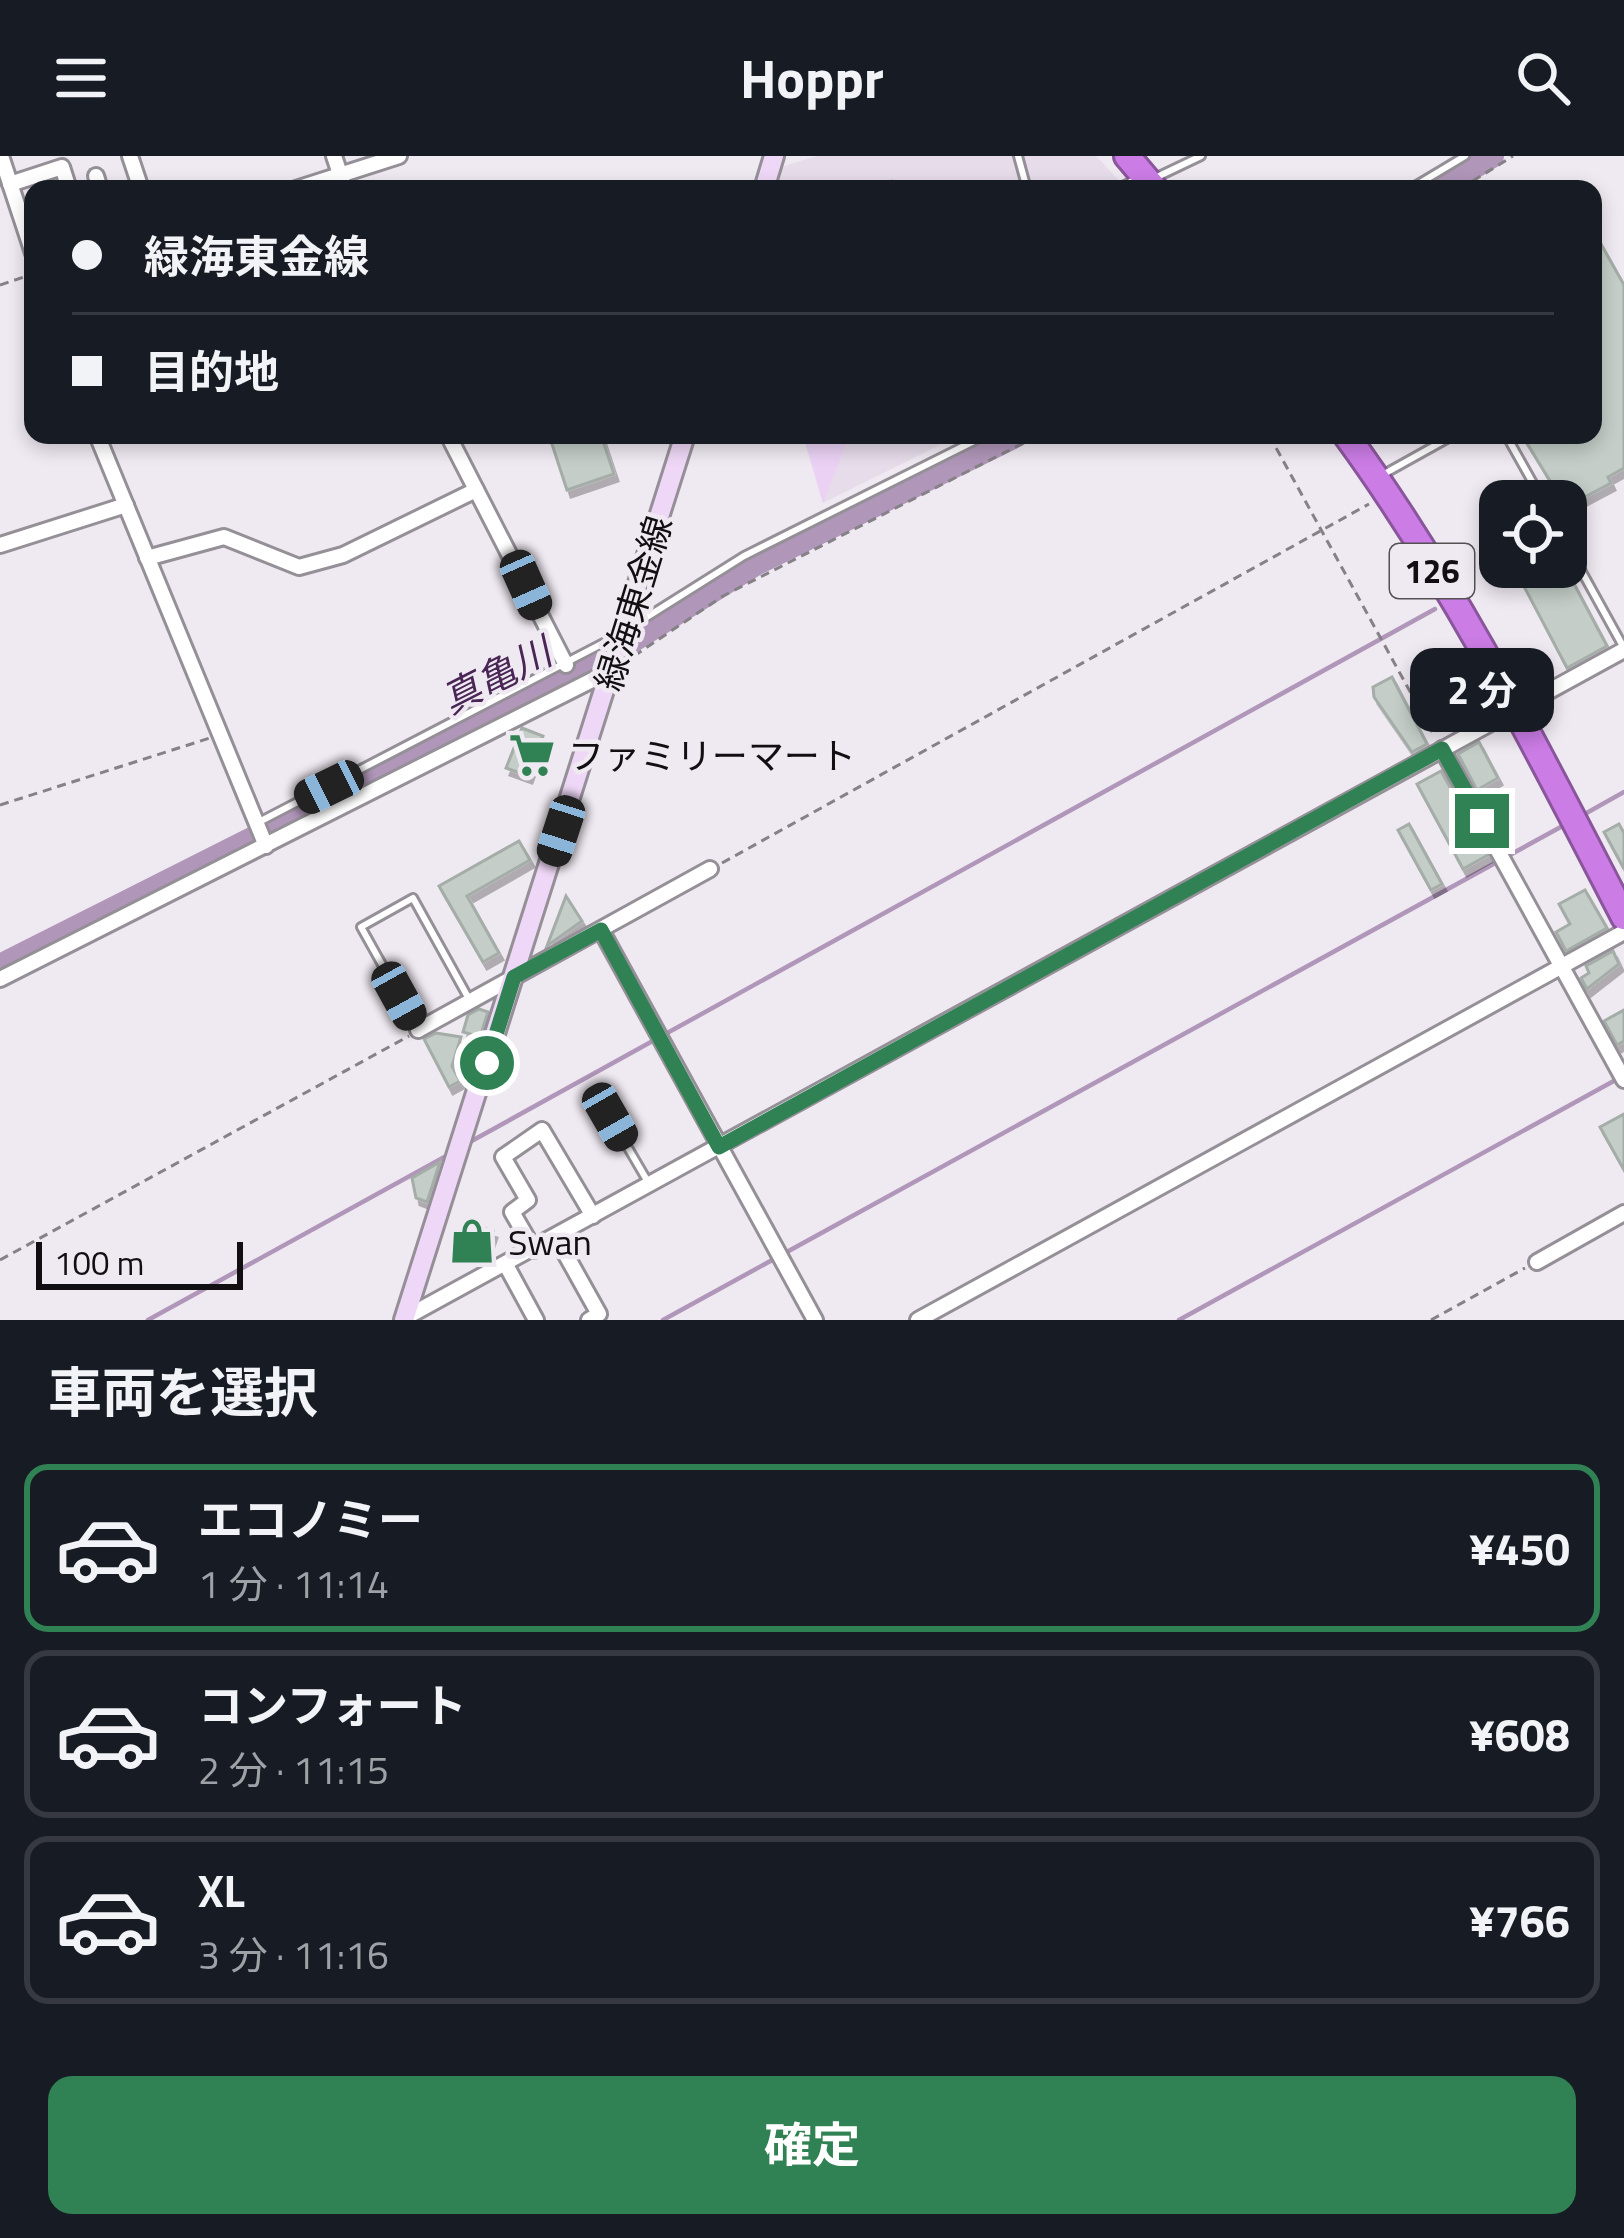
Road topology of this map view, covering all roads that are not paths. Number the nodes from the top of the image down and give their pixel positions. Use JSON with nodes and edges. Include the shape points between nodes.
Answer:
{"nodes":[{"id":1,"x":1,"y":156,"type":"edge"},
{"id":2,"x":399,"y":156,"type":"edge"},
{"id":3,"x":1201,"y":156,"type":"edge"},
{"id":4,"x":1465,"y":156,"type":"edge"},
{"id":5,"x":1144,"y":176,"type":"edge"},
{"id":6,"x":37,"y":180,"type":"edge"},
{"id":7,"x":66,"y":180,"type":"edge"},
{"id":8,"x":347,"y":180,"type":"edge"},
{"id":9,"x":1425,"y":180,"type":"edge"},
{"id":10,"x":8,"y":195,"type":"edge"},
{"id":11,"x":24,"y":232,"type":"edge"},
{"id":12,"x":102,"y":444,"type":"edge"},
{"id":13,"x":453,"y":444,"type":"edge"},
{"id":14,"x":682,"y":444,"type":"edge"},
{"id":15,"x":968,"y":444,"type":"edge"},
{"id":16,"x":1352,"y":444,"type":"edge"},
{"id":17,"x":1441,"y":444,"type":"edge"},
{"id":18,"x":1511,"y":444,"type":"edge"},
{"id":19,"x":1531,"y":480,"type":"edge"},
{"id":20,"x":1382,"y":486,"type":"junction"},
{"id":21,"x":476,"y":490,"type":"junction"},
{"id":22,"x":126,"y":505,"type":"junction"},
{"id":23,"x":0,"y":545,"type":"edge"},
{"id":24,"x":147,"y":558,"type":"junction"},
{"id":25,"x":1587,"y":581,"type":"edge"},
{"id":26,"x":624,"y":632,"type":"junction"},
{"id":27,"x":1624,"y":649,"type":"edge"},
{"id":28,"x":566,"y":665,"type":"junction"},
{"id":29,"x":612,"y":670,"type":"junction"},
{"id":30,"x":1514,"y":710,"type":"junction"},
{"id":31,"x":1442,"y":749,"type":"junction"},
{"id":32,"x":255,"y":824,"type":"junction"},
{"id":33,"x":266,"y":846,"type":"junction"},
{"id":34,"x":710,"y":869,"type":"road end"},
{"id":35,"x":1624,"y":917,"type":"edge"},
{"id":36,"x":601,"y":930,"type":"junction"},
{"id":37,"x":1624,"y":932,"type":"edge"},
{"id":38,"x":1562,"y":966,"type":"junction"},
{"id":39,"x":514,"y":977,"type":"junction"},
{"id":40,"x":0,"y":979,"type":"edge"},
{"id":41,"x":471,"y":1002,"type":"junction"},
{"id":42,"x":418,"y":1030,"type":"joint"},
{"id":43,"x":1624,"y":1080,"type":"edge"},
{"id":44,"x":610,"y":1117,"type":"dead end"},
{"id":45,"x":719,"y":1147,"type":"junction"},
{"id":46,"x":650,"y":1186,"type":"junction"},
{"id":47,"x":1624,"y":1214,"type":"edge"},
{"id":48,"x":593,"y":1216,"type":"junction"},
{"id":49,"x":556,"y":1238,"type":"junction"},
{"id":50,"x":534,"y":1250,"type":"junction"},
{"id":51,"x":1537,"y":1262,"type":"road end"},
{"id":52,"x":506,"y":1265,"type":"junction"},
{"id":53,"x":403,"y":1319,"type":"edge"},
{"id":54,"x":536,"y":1320,"type":"edge"},
{"id":55,"x":589,"y":1320,"type":"edge"},
{"id":56,"x":815,"y":1320,"type":"edge"},
{"id":57,"x":918,"y":1320,"type":"edge"}],
"edges":[{"from":1,"to":10,"type":"street"},
{"from":2,"to":8,"type":"street"},
{"from":3,"to":5,"type":"lane"},
{"from":4,"to":9,"type":"lane"},
{"from":6,"to":7,"type":"street","via":[[62,167]]},
{"from":10,"to":11,"type":"street"},
{"from":12,"to":22,"type":"street"},
{"from":13,"to":21,"type":"street"},
{"from":14,"to":26,"type":"main road","name":"緑海東金線"},
{"from":15,"to":26,"type":"lane","via":[[744,556]]},
{"from":16,"to":20,"type":"highway","number":"126"},
{"from":17,"to":20,"type":"lane"},
{"from":18,"to":19,"type":"lane"},
{"from":20,"to":30,"type":"highway","number":"126"},
{"from":21,"to":24,"type":"street","via":[[343,555],[299,567],[224,537]]},
{"from":21,"to":28,"type":"street"},
{"from":22,"to":23,"type":"street"},
{"from":22,"to":24,"type":"street"},
{"from":24,"to":32,"type":"street"},
{"from":25,"to":27,"type":"lane"},
{"from":26,"to":28,"type":"lane"},
{"from":26,"to":29,"type":"main road","name":"緑海東金線"},
{"from":27,"to":30,"type":"street"},
{"from":28,"to":32,"type":"lane"},
{"from":29,"to":33,"type":"street"},
{"from":29,"to":39,"type":"main road","name":"緑海東金線"},
{"from":30,"to":31,"type":"street"},
{"from":30,"to":35,"type":"highway","number":"126"},
{"from":31,"to":38,"type":"street"},
{"from":31,"to":45,"type":"street"},
{"from":32,"to":33,"type":"street"},
{"from":33,"to":40,"type":"street"},
{"from":34,"to":36,"type":"street"},
{"from":36,"to":39,"type":"street"},
{"from":36,"to":45,"type":"street"},
{"from":37,"to":38,"type":"street"},
{"from":38,"to":43,"type":"street"},
{"from":38,"to":57,"type":"street"},
{"from":39,"to":41,"type":"street"},
{"from":39,"to":53,"type":"main road","name":"緑海東金線"},
{"from":41,"to":42,"type":"street"},
{"from":41,"to":42,"type":"lane","via":[[412,898],[361,927]]},
{"from":44,"to":46,"type":"lane"},
{"from":45,"to":46,"type":"street"},
{"from":45,"to":56,"type":"street"},
{"from":46,"to":48,"type":"street"},
{"from":47,"to":51,"type":"street"},
{"from":48,"to":49,"type":"street"},
{"from":48,"to":50,"type":"street","via":[[542,1130],[503,1157],[528,1201],[512,1212]]},
{"from":49,"to":50,"type":"street"},
{"from":49,"to":55,"type":"street","via":[[599,1314]]},
{"from":50,"to":52,"type":"street"},
{"from":52,"to":53,"type":"street"},
{"from":52,"to":54,"type":"street"}]}
